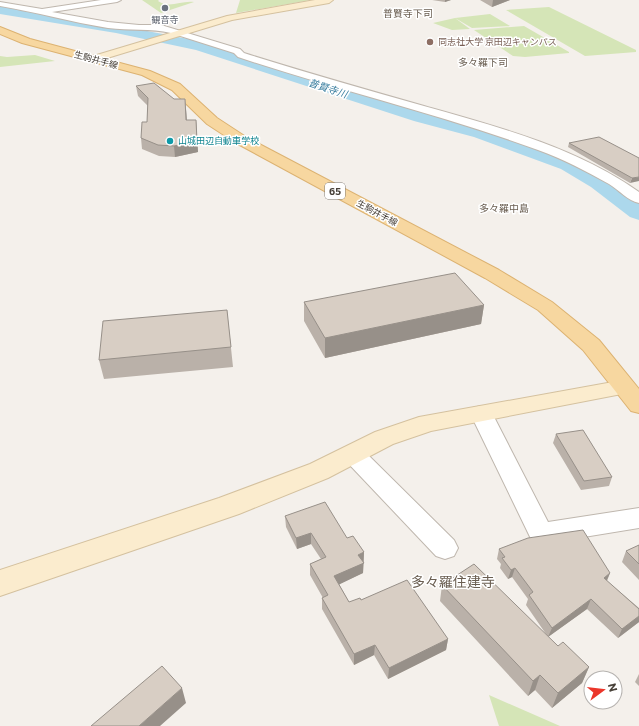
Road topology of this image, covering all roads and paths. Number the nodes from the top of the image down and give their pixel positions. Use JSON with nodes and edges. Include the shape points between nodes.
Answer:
{"nodes":[{"id":1,"x":117,"y":0,"type":"edge"},
{"id":2,"x":329,"y":0,"type":"edge"},
{"id":3,"x":0,"y":4,"type":"edge"},
{"id":4,"x":42,"y":11,"type":"junction"},
{"id":5,"x":2,"y":32,"type":"edge"},
{"id":6,"x":179,"y":33,"type":"junction"},
{"id":7,"x":94,"y":59,"type":"junction"},
{"id":8,"x":639,"y":199,"type":"edge"},
{"id":9,"x":632,"y":396,"type":"edge"},
{"id":10,"x":481,"y":413,"type":"junction"},
{"id":11,"x":353,"y":454,"type":"junction"},
{"id":12,"x":639,"y":518,"type":"edge"},
{"id":13,"x":445,"y":548,"type":"dead end"},
{"id":14,"x":0,"y":583,"type":"edge"}],
"edges":[{"from":1,"to":4,"type":"street"},
{"from":2,"to":6,"type":"street","via":[[252,13]]},
{"from":3,"to":4,"type":"street"},
{"from":4,"to":6,"type":"street","via":[[108,25],[161,28]]},
{"from":5,"to":7,"type":"main road","name":"生駒井手線","number":"65"},
{"from":6,"to":7,"type":"street"},
{"from":6,"to":8,"type":"street","via":[[281,68],[529,140],[603,173]]},
{"from":7,"to":9,"type":"main road","name":"生駒井手線","number":"65","via":[[146,73],[176,87],[212,121],[241,140],[492,274],[545,306],[585,341]]},
{"from":9,"to":10,"type":"street"},
{"from":10,"to":11,"type":"street","via":[[428,423],[384,438]]},
{"from":10,"to":12,"type":"street","via":[[541,534]]},
{"from":11,"to":13,"type":"street"},
{"from":11,"to":14,"type":"street","via":[[320,471],[229,506]]}]}
